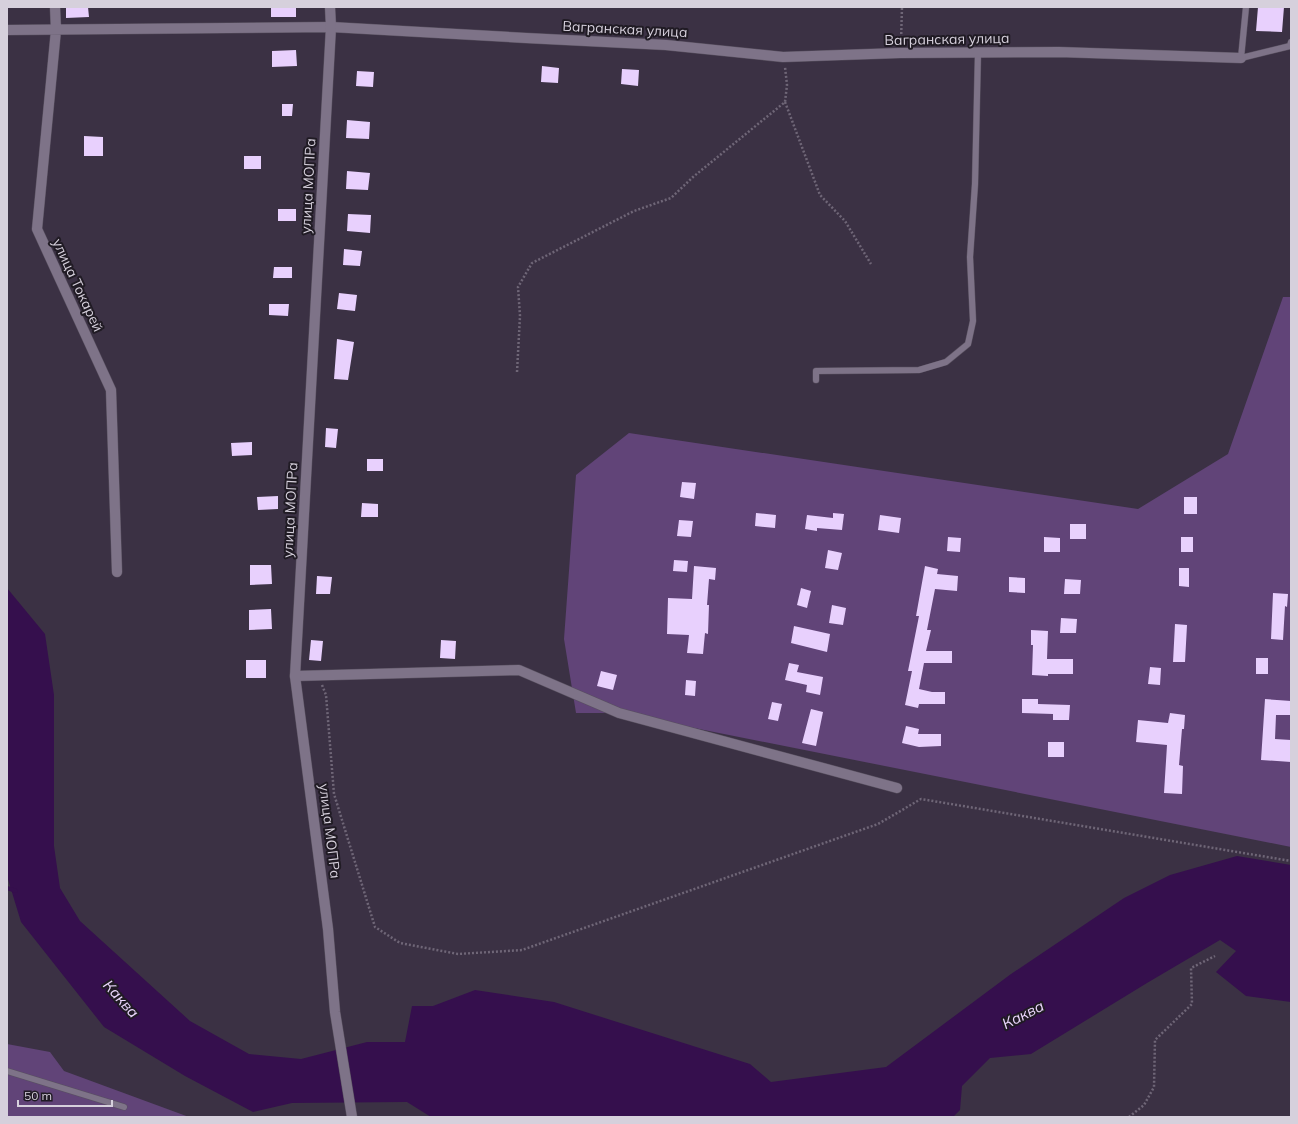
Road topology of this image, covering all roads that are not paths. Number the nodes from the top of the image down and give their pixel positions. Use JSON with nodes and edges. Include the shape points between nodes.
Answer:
{"nodes":[{"id":1,"x":55,"y":7,"type":"edge"},
{"id":2,"x":330,"y":7,"type":"edge"},
{"id":3,"x":1246,"y":7,"type":"edge"},
{"id":4,"x":331,"y":26,"type":"junction"},
{"id":5,"x":7,"y":30,"type":"edge"},
{"id":6,"x":56,"y":30,"type":"junction"},
{"id":7,"x":1291,"y":42,"type":"edge"},
{"id":8,"x":978,"y":52,"type":"junction"},
{"id":9,"x":1241,"y":58,"type":"junction"},
{"id":10,"x":816,"y":380,"type":"dead end"},
{"id":11,"x":117,"y":572,"type":"dead end"},
{"id":12,"x":295,"y":676,"type":"junction"},
{"id":13,"x":897,"y":788,"type":"dead end"},
{"id":14,"x":7,"y":1071,"type":"edge"},
{"id":15,"x":124,"y":1106,"type":"dead end"},
{"id":16,"x":352,"y":1117,"type":"edge"}],
"edges":[{"from":1,"to":6,"type":"street","name":"улица Токарей"},
{"from":2,"to":4,"type":"street","name":"улица МОПРа"},
{"from":3,"to":9,"type":"lane"},
{"from":4,"to":6,"type":"street","name":"Вагранская улица"},
{"from":4,"to":8,"type":"street","name":"Вагранская улица","via":[[666,45],[783,56]]},
{"from":4,"to":12,"type":"street","name":"улица МОПРа"},
{"from":5,"to":6,"type":"street","name":"Вагранская улица"},
{"from":6,"to":11,"type":"street","name":"улица Токарей","via":[[37,229],[111,390]]},
{"from":7,"to":9,"type":"lane","via":[[1290,46]]},
{"from":8,"to":9,"type":"street","name":"Вагранская улица"},
{"from":8,"to":10,"type":"lane","via":[[975,184],[970,257],[973,321],[968,344],[946,362],[919,370],[816,371]]},
{"from":12,"to":13,"type":"street","via":[[519,670],[619,713]]},
{"from":12,"to":16,"type":"street","name":"улица МОПРа","via":[[328,929],[335,1012]]},
{"from":14,"to":15,"type":"lane"}]}
